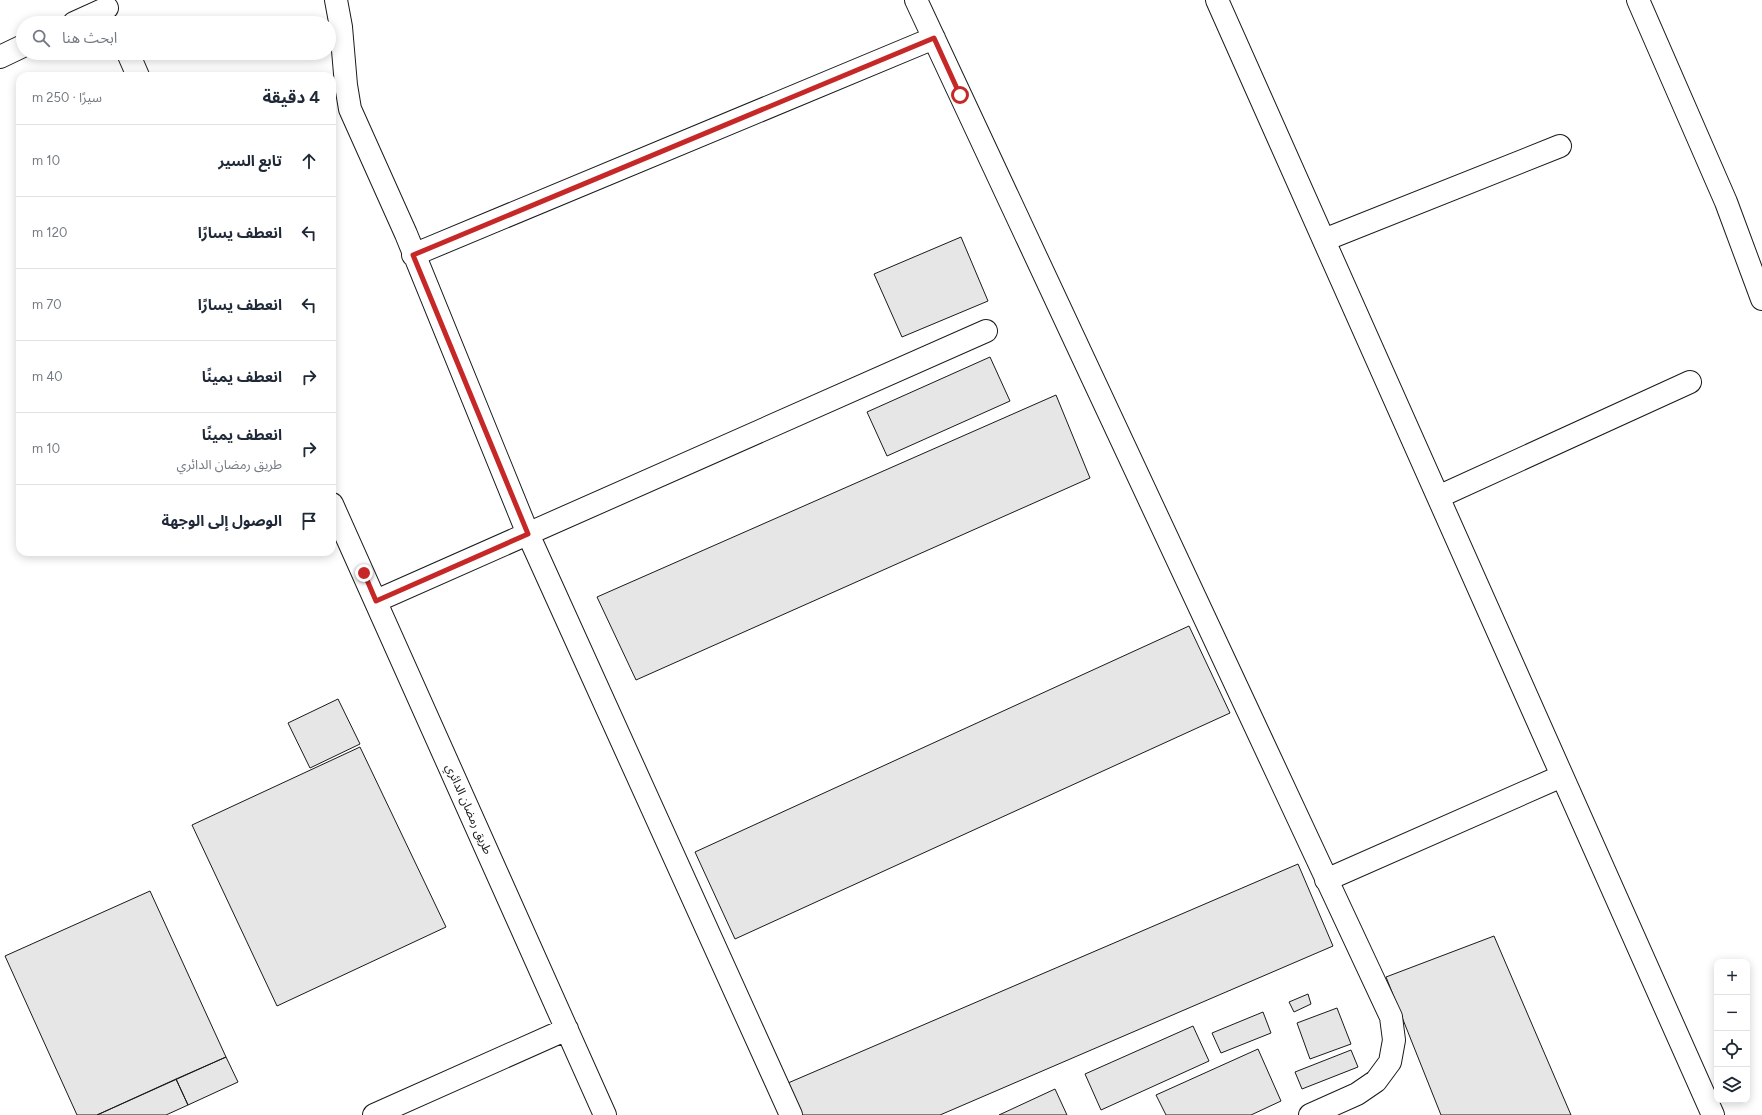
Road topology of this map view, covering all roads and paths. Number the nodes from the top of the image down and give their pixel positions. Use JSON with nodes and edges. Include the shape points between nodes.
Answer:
{"nodes":[{"id":1,"x":336,"y":0,"type":"edge"},
{"id":2,"x":916,"y":0,"type":"edge"},
{"id":3,"x":1216,"y":0,"type":"edge"},
{"id":4,"x":1638,"y":0,"type":"edge"},
{"id":5,"x":108,"y":10,"type":"edge"},
{"id":6,"x":92,"y":16,"type":"edge"},
{"id":7,"x":934,"y":38,"type":"junction"},
{"id":8,"x":16,"y":49,"type":"edge"},
{"id":9,"x":0,"y":57,"type":"edge"},
{"id":10,"x":131,"y":60,"type":"edge"},
{"id":11,"x":136,"y":72,"type":"edge"},
{"id":12,"x":1560,"y":146,"type":"dead end"},
{"id":13,"x":1324,"y":240,"type":"junction"},
{"id":14,"x":413,"y":255,"type":"junction"},
{"id":15,"x":1762,"y":300,"type":"edge"},
{"id":16,"x":986,"y":331,"type":"dead end"},
{"id":17,"x":1690,"y":382,"type":"dead end"},
{"id":18,"x":1438,"y":497,"type":"junction"},
{"id":19,"x":336,"y":513,"type":"edge"},
{"id":20,"x":528,"y":534,"type":"junction"},
{"id":21,"x":376,"y":601,"type":"junction"},
{"id":22,"x":1562,"y":776,"type":"junction"},
{"id":23,"x":1326,"y":880,"type":"junction"},
{"id":24,"x":567,"y":1029,"type":"junction"},
{"id":25,"x":374,"y":1115,"type":"edge"},
{"id":26,"x":605,"y":1115,"type":"edge"},
{"id":27,"x":790,"y":1115,"type":"edge"},
{"id":28,"x":1310,"y":1115,"type":"edge"},
{"id":29,"x":1713,"y":1115,"type":"edge"}],
"edges":[{"from":1,"to":14,"type":"street","via":[[350,109]]},
{"from":2,"to":7,"type":"street"},
{"from":3,"to":13,"type":"street"},
{"from":4,"to":15,"type":"street","via":[[1726,202]]},
{"from":5,"to":6,"type":"street"},
{"from":7,"to":14,"type":"street"},
{"from":7,"to":23,"type":"street"},
{"from":8,"to":9,"type":"street"},
{"from":10,"to":11,"type":"street"},
{"from":12,"to":13,"type":"street"},
{"from":13,"to":18,"type":"street"},
{"from":14,"to":20,"type":"street"},
{"from":16,"to":20,"type":"street"},
{"from":17,"to":18,"type":"street"},
{"from":18,"to":22,"type":"street"},
{"from":19,"to":21,"type":"street","name":"طريق رمضان الدائري"},
{"from":20,"to":21,"type":"street"},
{"from":20,"to":27,"type":"street"},
{"from":21,"to":24,"type":"street","name":"طريق رمضان الدائري"},
{"from":22,"to":23,"type":"street"},
{"from":22,"to":29,"type":"street"},
{"from":23,"to":28,"type":"street","via":[[1391,1017],[1394,1040],[1390,1062],[1376,1081],[1357,1094]]},
{"from":24,"to":25,"type":"street"},
{"from":24,"to":26,"type":"street","name":"طريق رمضان الدائري"}]}
